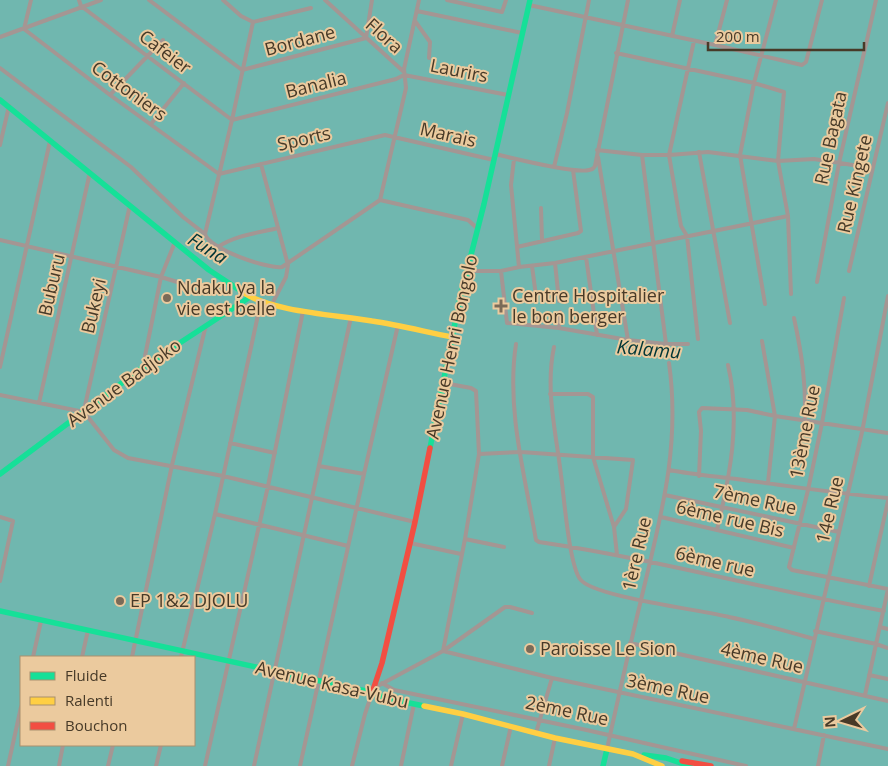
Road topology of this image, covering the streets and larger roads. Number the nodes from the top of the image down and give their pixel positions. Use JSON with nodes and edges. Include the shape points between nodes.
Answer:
{"nodes":[{"id":1,"x":30,"y":0,"type":"edge"},
{"id":2,"x":79,"y":0,"type":"edge"},
{"id":3,"x":101,"y":0,"type":"edge"},
{"id":4,"x":149,"y":0,"type":"edge"},
{"id":5,"x":223,"y":0,"type":"edge"},
{"id":6,"x":325,"y":0,"type":"edge"},
{"id":7,"x":372,"y":0,"type":"edge"},
{"id":8,"x":419,"y":0,"type":"edge"},
{"id":9,"x":447,"y":0,"type":"edge"},
{"id":10,"x":506,"y":0,"type":"edge"},
{"id":11,"x":589,"y":0,"type":"edge"},
{"id":12,"x":628,"y":0,"type":"edge"},
{"id":13,"x":680,"y":0,"type":"edge"},
{"id":14,"x":727,"y":0,"type":"edge"},
{"id":15,"x":776,"y":0,"type":"edge"},
{"id":16,"x":822,"y":0,"type":"edge"},
{"id":17,"x":876,"y":0,"type":"edge"},
{"id":18,"x":530,"y":3,"type":"edge"},
{"id":19,"x":81,"y":6,"type":"junction"},
{"id":20,"x":311,"y":8,"type":"dead end"},
{"id":21,"x":417,"y":11,"type":"junction"},
{"id":22,"x":586,"y":17,"type":"junction"},
{"id":23,"x":415,"y":21,"type":"junction"},
{"id":24,"x":253,"y":22,"type":"junction"},
{"id":25,"x":623,"y":26,"type":"junction"},
{"id":26,"x":24,"y":30,"type":"junction"},
{"id":27,"x":522,"y":33,"type":"junction"},
{"id":28,"x":672,"y":36,"type":"junction"},
{"id":29,"x":0,"y":37,"type":"edge"},
{"id":30,"x":366,"y":38,"type":"junction"},
{"id":31,"x":163,"y":40,"type":"dead end"},
{"id":32,"x":694,"y":41,"type":"junction"},
{"id":33,"x":715,"y":45,"type":"junction"},
{"id":34,"x":616,"y":53,"type":"junction"},
{"id":35,"x":147,"y":56,"type":"junction"},
{"id":36,"x":762,"y":56,"type":"junction"},
{"id":37,"x":429,"y":58,"type":"dead end"},
{"id":38,"x":0,"y":68,"type":"edge"},
{"id":39,"x":687,"y":68,"type":"junction"},
{"id":40,"x":242,"y":70,"type":"junction"},
{"id":41,"x":404,"y":73,"type":"junction"},
{"id":42,"x":184,"y":83,"type":"junction"},
{"id":43,"x":754,"y":83,"type":"junction"},
{"id":44,"x":110,"y":95,"type":"junction"},
{"id":45,"x":508,"y":95,"type":"junction"},
{"id":46,"x":0,"y":100,"type":"edge"},
{"id":47,"x":888,"y":102,"type":"edge"},
{"id":48,"x":8,"y":106,"type":"junction"},
{"id":49,"x":232,"y":120,"type":"junction"},
{"id":50,"x":151,"y":124,"type":"junction"},
{"id":51,"x":395,"y":137,"type":"junction"},
{"id":52,"x":50,"y":141,"type":"junction"},
{"id":53,"x":0,"y":145,"type":"edge"},
{"id":54,"x":598,"y":150,"type":"junction"},
{"id":55,"x":699,"y":152,"type":"junction"},
{"id":56,"x":642,"y":154,"type":"junction"},
{"id":57,"x":669,"y":155,"type":"junction"},
{"id":58,"x":740,"y":155,"type":"junction"},
{"id":59,"x":495,"y":157,"type":"junction"},
{"id":60,"x":514,"y":159,"type":"junction"},
{"id":61,"x":778,"y":161,"type":"junction"},
{"id":62,"x":840,"y":163,"type":"junction"},
{"id":63,"x":261,"y":164,"type":"junction"},
{"id":64,"x":554,"y":167,"type":"junction"},
{"id":65,"x":872,"y":168,"type":"junction"},
{"id":66,"x":573,"y":170,"type":"junction"},
{"id":67,"x":90,"y":172,"type":"junction"},
{"id":68,"x":219,"y":174,"type":"junction"},
{"id":69,"x":380,"y":200,"type":"junction"},
{"id":70,"x":130,"y":205,"type":"junction"},
{"id":71,"x":540,"y":208,"type":"dead end"},
{"id":72,"x":788,"y":216,"type":"junction"},
{"id":73,"x":751,"y":222,"type":"junction"},
{"id":74,"x":278,"y":228,"type":"junction"},
{"id":75,"x":478,"y":229,"type":"junction"},
{"id":76,"x":714,"y":231,"type":"junction"},
{"id":77,"x":205,"y":234,"type":"junction"},
{"id":78,"x":687,"y":236,"type":"junction"},
{"id":79,"x":0,"y":240,"type":"edge"},
{"id":80,"x":542,"y":241,"type":"junction"},
{"id":81,"x":176,"y":242,"type":"junction"},
{"id":82,"x":654,"y":244,"type":"junction"},
{"id":83,"x":26,"y":246,"type":"junction"},
{"id":84,"x":218,"y":247,"type":"junction"},
{"id":85,"x":517,"y":247,"type":"junction"},
{"id":86,"x":614,"y":252,"type":"junction"},
{"id":87,"x":72,"y":257,"type":"junction"},
{"id":88,"x":586,"y":257,"type":"junction"},
{"id":89,"x":556,"y":263,"type":"junction"},
{"id":90,"x":288,"y":265,"type":"junction"},
{"id":91,"x":532,"y":266,"type":"junction"},
{"id":92,"x":117,"y":267,"type":"junction"},
{"id":93,"x":519,"y":267,"type":"junction"},
{"id":94,"x":466,"y":271,"type":"junction"},
{"id":95,"x":502,"y":271,"type":"junction"},
{"id":96,"x":849,"y":271,"type":"dead end"},
{"id":97,"x":161,"y":277,"type":"junction"},
{"id":98,"x":817,"y":282,"type":"dead end"},
{"id":99,"x":187,"y":285,"type":"dead end"},
{"id":100,"x":791,"y":294,"type":"dead end"},
{"id":101,"x":536,"y":296,"type":"dead end"},
{"id":102,"x":888,"y":296,"type":"edge"},
{"id":103,"x":250,"y":297,"type":"junction"},
{"id":104,"x":844,"y":298,"type":"dead end"},
{"id":105,"x":261,"y":301,"type":"junction"},
{"id":106,"x":559,"y":301,"type":"dead end"},
{"id":107,"x":271,"y":304,"type":"junction"},
{"id":108,"x":765,"y":304,"type":"dead end"},
{"id":109,"x":303,"y":311,"type":"junction"},
{"id":110,"x":538,"y":312,"type":"dead end"},
{"id":111,"x":560,"y":312,"type":"dead end"},
{"id":112,"x":351,"y":317,"type":"junction"},
{"id":113,"x":794,"y":318,"type":"dead end"},
{"id":114,"x":730,"y":323,"type":"dead end"},
{"id":115,"x":206,"y":324,"type":"junction"},
{"id":116,"x":398,"y":325,"type":"junction"},
{"id":117,"x":538,"y":325,"type":"junction"},
{"id":118,"x":559,"y":328,"type":"junction"},
{"id":119,"x":597,"y":335,"type":"junction"},
{"id":120,"x":452,"y":337,"type":"junction"},
{"id":121,"x":698,"y":339,"type":"dead end"},
{"id":122,"x":628,"y":340,"type":"junction"},
{"id":123,"x":762,"y":340,"type":"dead end"},
{"id":124,"x":516,"y":344,"type":"dead end"},
{"id":125,"x":666,"y":344,"type":"junction"},
{"id":126,"x":688,"y":344,"type":"dead end"},
{"id":127,"x":554,"y":347,"type":"dead end"},
{"id":128,"x":669,"y":363,"type":"dead end"},
{"id":129,"x":146,"y":365,"type":"junction"},
{"id":130,"x":728,"y":365,"type":"dead end"},
{"id":131,"x":0,"y":367,"type":"edge"},
{"id":132,"x":444,"y":383,"type":"junction"},
{"id":133,"x":550,"y":394,"type":"junction"},
{"id":134,"x":0,"y":395,"type":"edge"},
{"id":135,"x":39,"y":404,"type":"junction"},
{"id":136,"x":735,"y":408,"type":"junction"},
{"id":137,"x":84,"y":412,"type":"junction"},
{"id":138,"x":775,"y":416,"type":"junction"},
{"id":139,"x":805,"y":420,"type":"junction"},
{"id":140,"x":822,"y":423,"type":"junction"},
{"id":141,"x":862,"y":428,"type":"junction"},
{"id":142,"x":888,"y":433,"type":"edge"},
{"id":143,"x":230,"y":443,"type":"junction"},
{"id":144,"x":521,"y":452,"type":"junction"},
{"id":145,"x":275,"y":453,"type":"junction"},
{"id":146,"x":479,"y":454,"type":"junction"},
{"id":147,"x":559,"y":454,"type":"junction"},
{"id":148,"x":593,"y":457,"type":"junction"},
{"id":149,"x":172,"y":465,"type":"junction"},
{"id":150,"x":319,"y":466,"type":"junction"},
{"id":151,"x":669,"y":470,"type":"junction"},
{"id":152,"x":0,"y":474,"type":"edge"},
{"id":153,"x":364,"y":474,"type":"junction"},
{"id":154,"x":223,"y":476,"type":"junction"},
{"id":155,"x":699,"y":476,"type":"junction"},
{"id":156,"x":728,"y":478,"type":"junction"},
{"id":157,"x":768,"y":483,"type":"junction"},
{"id":158,"x":268,"y":486,"type":"junction"},
{"id":159,"x":808,"y":490,"type":"junction"},
{"id":160,"x":847,"y":494,"type":"junction"},
{"id":161,"x":665,"y":495,"type":"junction"},
{"id":162,"x":312,"y":496,"type":"junction"},
{"id":163,"x":888,"y":500,"type":"edge"},
{"id":164,"x":723,"y":506,"type":"junction"},
{"id":165,"x":356,"y":508,"type":"junction"},
{"id":166,"x":215,"y":514,"type":"junction"},
{"id":167,"x":0,"y":517,"type":"edge"},
{"id":168,"x":661,"y":517,"type":"junction"},
{"id":169,"x":415,"y":522,"type":"junction"},
{"id":170,"x":260,"y":524,"type":"junction"},
{"id":171,"x":800,"y":524,"type":"junction"},
{"id":172,"x":614,"y":527,"type":"junction"},
{"id":173,"x":717,"y":530,"type":"junction"},
{"id":174,"x":839,"y":532,"type":"junction"},
{"id":175,"x":304,"y":534,"type":"junction"},
{"id":176,"x":465,"y":539,"type":"junction"},
{"id":177,"x":410,"y":543,"type":"junction"},
{"id":178,"x":348,"y":546,"type":"junction"},
{"id":179,"x":570,"y":546,"type":"junction"},
{"id":180,"x":504,"y":548,"type":"dead end"},
{"id":181,"x":794,"y":548,"type":"junction"},
{"id":182,"x":461,"y":554,"type":"junction"},
{"id":183,"x":617,"y":554,"type":"junction"},
{"id":184,"x":650,"y":561,"type":"junction"},
{"id":185,"x":828,"y":578,"type":"junction"},
{"id":186,"x":0,"y":581,"type":"edge"},
{"id":187,"x":869,"y":586,"type":"junction"},
{"id":188,"x":888,"y":589,"type":"edge"},
{"id":189,"x":641,"y":600,"type":"junction"},
{"id":190,"x":823,"y":600,"type":"junction"},
{"id":191,"x":0,"y":611,"type":"edge"},
{"id":192,"x":884,"y":611,"type":"junction"},
{"id":193,"x":532,"y":613,"type":"dead end"},
{"id":194,"x":41,"y":621,"type":"junction"},
{"id":195,"x":880,"y":627,"type":"junction"},
{"id":196,"x":888,"y":629,"type":"edge"},
{"id":197,"x":88,"y":630,"type":"junction"},
{"id":198,"x":815,"y":631,"type":"junction"},
{"id":199,"x":814,"y":639,"type":"junction"},
{"id":200,"x":136,"y":641,"type":"junction"},
{"id":201,"x":630,"y":643,"type":"junction"},
{"id":202,"x":876,"y":644,"type":"junction"},
{"id":203,"x":888,"y":648,"type":"edge"},
{"id":204,"x":182,"y":650,"type":"junction"},
{"id":205,"x":443,"y":651,"type":"junction"},
{"id":206,"x":33,"y":656,"type":"edge"},
{"id":207,"x":82,"y":656,"type":"edge"},
{"id":208,"x":132,"y":656,"type":"edge"},
{"id":209,"x":181,"y":656,"type":"edge"},
{"id":210,"x":228,"y":661,"type":"junction"},
{"id":211,"x":275,"y":672,"type":"junction"},
{"id":212,"x":869,"y":675,"type":"junction"},
{"id":213,"x":552,"y":678,"type":"junction"},
{"id":214,"x":888,"y":679,"type":"edge"},
{"id":215,"x":805,"y":681,"type":"junction"},
{"id":216,"x":319,"y":682,"type":"junction"},
{"id":217,"x":382,"y":683,"type":"junction"},
{"id":218,"x":373,"y":690,"type":"junction"},
{"id":219,"x":620,"y":693,"type":"junction"},
{"id":220,"x":864,"y":696,"type":"junction"},
{"id":221,"x":888,"y":701,"type":"edge"},
{"id":222,"x":414,"y":704,"type":"junction"},
{"id":223,"x":20,"y":712,"type":"edge"},
{"id":224,"x":463,"y":714,"type":"junction"},
{"id":225,"x":540,"y":720,"type":"junction"},
{"id":226,"x":511,"y":726,"type":"junction"},
{"id":227,"x":794,"y":729,"type":"junction"},
{"id":228,"x":536,"y":734,"type":"junction"},
{"id":229,"x":610,"y":735,"type":"junction"},
{"id":230,"x":824,"y":735,"type":"junction"},
{"id":231,"x":555,"y":738,"type":"junction"},
{"id":232,"x":63,"y":746,"type":"edge"},
{"id":233,"x":113,"y":746,"type":"edge"},
{"id":234,"x":161,"y":746,"type":"edge"},
{"id":235,"x":607,"y":749,"type":"junction"},
{"id":236,"x":888,"y":749,"type":"edge"},
{"id":237,"x":633,"y":754,"type":"junction"},
{"id":238,"x":670,"y":760,"type":"junction"},
{"id":239,"x":8,"y":766,"type":"edge"},
{"id":240,"x":59,"y":766,"type":"edge"},
{"id":241,"x":108,"y":766,"type":"edge"},
{"id":242,"x":156,"y":766,"type":"edge"},
{"id":243,"x":205,"y":766,"type":"edge"},
{"id":244,"x":254,"y":766,"type":"edge"},
{"id":245,"x":300,"y":766,"type":"edge"},
{"id":246,"x":352,"y":766,"type":"edge"},
{"id":247,"x":401,"y":766,"type":"edge"},
{"id":248,"x":451,"y":766,"type":"edge"},
{"id":249,"x":502,"y":766,"type":"edge"},
{"id":250,"x":549,"y":766,"type":"edge"},
{"id":251,"x":603,"y":766,"type":"edge"},
{"id":252,"x":662,"y":766,"type":"edge"},
{"id":253,"x":690,"y":766,"type":"edge"},
{"id":254,"x":711,"y":766,"type":"edge"},
{"id":255,"x":746,"y":766,"type":"edge"},
{"id":256,"x":818,"y":766,"type":"edge"}],
"edges":[{"from":1,"to":26,"type":"street"},
{"from":2,"to":19,"type":"street"},
{"from":3,"to":19,"type":"street"},
{"from":4,"to":40,"type":"street"},
{"from":5,"to":24,"type":"street"},
{"from":6,"to":30,"type":"street","name":"Flora"},
{"from":7,"to":30,"type":"street"},
{"from":8,"to":21,"type":"street"},
{"from":9,"to":10,"type":"street","via":[[502,12]]},
{"from":11,"to":22,"type":"street"},
{"from":12,"to":25,"type":"street"},
{"from":13,"to":28,"type":"street"},
{"from":14,"to":33,"type":"street"},
{"from":15,"to":36,"type":"street"},
{"from":16,"to":36,"type":"street","via":[[804,65]]},
{"from":17,"to":62,"type":"street","name":"Rue Bagata"},
{"from":18,"to":22,"type":"street"},
{"from":18,"to":27,"type":"street","name":"Avenue Henri Bongolo"},
{"from":19,"to":26,"type":"street"},
{"from":19,"to":35,"type":"street","name":"Cafeier"},
{"from":20,"to":24,"type":"street"},
{"from":21,"to":23,"type":"street"},
{"from":21,"to":27,"type":"street"},
{"from":22,"to":25,"type":"street"},
{"from":22,"to":64,"type":"street"},
{"from":23,"to":37,"type":"street","via":[[430,42]]},
{"from":23,"to":41,"type":"street"},
{"from":24,"to":40,"type":"street"},
{"from":25,"to":28,"type":"street"},
{"from":25,"to":34,"type":"street"},
{"from":26,"to":29,"type":"street"},
{"from":26,"to":44,"type":"street","name":"Cottoniers"},
{"from":27,"to":45,"type":"street","name":"Avenue Henri Bongolo"},
{"from":28,"to":32,"type":"street"},
{"from":30,"to":40,"type":"street","name":"Bordane"},
{"from":30,"to":41,"type":"street","name":"Flora"},
{"from":31,"to":35,"type":"street"},
{"from":32,"to":33,"type":"street"},
{"from":32,"to":39,"type":"street"},
{"from":33,"to":36,"type":"street"},
{"from":34,"to":39,"type":"street"},
{"from":34,"to":54,"type":"street"},
{"from":35,"to":42,"type":"street","name":"Cafeier"},
{"from":35,"to":44,"type":"street"},
{"from":36,"to":43,"type":"street"},
{"from":38,"to":77,"type":"street","via":[[131,167]]},
{"from":39,"to":43,"type":"street"},
{"from":39,"to":57,"type":"street"},
{"from":40,"to":49,"type":"street"},
{"from":41,"to":45,"type":"street","name":"Laurirs"},
{"from":41,"to":49,"type":"street","name":"Banalia","via":[[396,79]]},
{"from":41,"to":51,"type":"street","via":[[406,88]]},
{"from":42,"to":49,"type":"street","name":"Cafeier"},
{"from":42,"to":50,"type":"street"},
{"from":43,"to":58,"type":"street"},
{"from":43,"to":61,"type":"street","via":[[784,92]]},
{"from":44,"to":50,"type":"street","name":"Cottoniers"},
{"from":45,"to":59,"type":"street","name":"Avenue Henri Bongolo"},
{"from":46,"to":48,"type":"street"},
{"from":47,"to":65,"type":"street","name":"Rue Kingete"},
{"from":48,"to":52,"type":"street"},
{"from":48,"to":53,"type":"street"},
{"from":49,"to":68,"type":"street"},
{"from":50,"to":68,"type":"street","name":"Cottoniers"},
{"from":51,"to":59,"type":"street","name":"Marais"},
{"from":51,"to":63,"type":"street","name":"Sports","via":[[385,135]]},
{"from":51,"to":69,"type":"street"},
{"from":52,"to":67,"type":"street"},
{"from":52,"to":83,"type":"street"},
{"from":54,"to":56,"type":"street"},
{"from":54,"to":66,"type":"street","via":[[592,170]]},
{"from":54,"to":86,"type":"street"},
{"from":55,"to":57,"type":"street"},
{"from":55,"to":58,"type":"street"},
{"from":55,"to":76,"type":"street"},
{"from":56,"to":57,"type":"street"},
{"from":56,"to":82,"type":"street"},
{"from":57,"to":78,"type":"street","via":[[681,226]]},
{"from":58,"to":61,"type":"street"},
{"from":58,"to":73,"type":"street"},
{"from":59,"to":60,"type":"street","name":"Marais"},
{"from":59,"to":75,"type":"street","name":"Avenue Henri Bongolo"},
{"from":60,"to":64,"type":"street","name":"Marais"},
{"from":60,"to":85,"type":"street","via":[[511,185]]},
{"from":61,"to":62,"type":"street","via":[[814,159]]},
{"from":61,"to":72,"type":"street"},
{"from":62,"to":65,"type":"street"},
{"from":62,"to":98,"type":"street","name":"Rue Bagata"},
{"from":63,"to":68,"type":"street","name":"Sports"},
{"from":63,"to":74,"type":"street"},
{"from":64,"to":66,"type":"street","name":"Marais"},
{"from":65,"to":96,"type":"street","name":"Rue Kingete"},
{"from":66,"to":80,"type":"street","via":[[581,231]]},
{"from":67,"to":70,"type":"street"},
{"from":67,"to":87,"type":"street","name":"Buburu"},
{"from":68,"to":77,"type":"street"},
{"from":69,"to":75,"type":"street","via":[[468,220]]},
{"from":69,"to":90,"type":"street"},
{"from":70,"to":81,"type":"street"},
{"from":70,"to":92,"type":"street","name":"Bukeyi"},
{"from":71,"to":80,"type":"street"},
{"from":72,"to":73,"type":"street"},
{"from":72,"to":100,"type":"street"},
{"from":73,"to":76,"type":"street"},
{"from":73,"to":108,"type":"street"},
{"from":74,"to":84,"type":"street","via":[[239,237]]},
{"from":74,"to":90,"type":"street"},
{"from":75,"to":94,"type":"street","name":"Avenue Henri Bongolo"},
{"from":76,"to":78,"type":"street"},
{"from":76,"to":114,"type":"street"},
{"from":77,"to":84,"type":"street"},
{"from":78,"to":82,"type":"street"},
{"from":78,"to":121,"type":"street"},
{"from":79,"to":83,"type":"street"},
{"from":80,"to":85,"type":"street"},
{"from":81,"to":97,"type":"street"},
{"from":81,"to":103,"type":"street"},
{"from":82,"to":86,"type":"street"},
{"from":82,"to":125,"type":"street"},
{"from":83,"to":87,"type":"street"},
{"from":83,"to":131,"type":"street"},
{"from":84,"to":90,"type":"street","via":[[262,266],[278,268]]},
{"from":85,"to":93,"type":"street"},
{"from":86,"to":88,"type":"street"},
{"from":86,"to":122,"type":"street"},
{"from":87,"to":92,"type":"street"},
{"from":87,"to":135,"type":"street","name":"Buburu"},
{"from":88,"to":89,"type":"street"},
{"from":88,"to":119,"type":"street"},
{"from":89,"to":91,"type":"street"},
{"from":89,"to":106,"type":"street"},
{"from":90,"to":107,"type":"street","via":[[286,277]]},
{"from":91,"to":93,"type":"street"},
{"from":91,"to":101,"type":"street"},
{"from":92,"to":97,"type":"street"},
{"from":92,"to":137,"type":"street","name":"Bukeyi"},
{"from":93,"to":95,"type":"street"},
{"from":94,"to":95,"type":"street"},
{"from":94,"to":120,"type":"street","name":"Avenue Henri Bongolo"},
{"from":95,"to":117,"type":"street","via":[[507,322]]},
{"from":97,"to":99,"type":"street"},
{"from":97,"to":129,"type":"street"},
{"from":102,"to":141,"type":"street","name":"14e Rue"},
{"from":103,"to":105,"type":"street"},
{"from":103,"to":115,"type":"street","name":"Avenue Badjoko"},
{"from":104,"to":140,"type":"street","name":"13ème Rue"},
{"from":105,"to":107,"type":"street"},
{"from":105,"to":143,"type":"street"},
{"from":107,"to":109,"type":"street"},
{"from":109,"to":112,"type":"street"},
{"from":109,"to":145,"type":"street"},
{"from":110,"to":117,"type":"street"},
{"from":111,"to":118,"type":"street"},
{"from":112,"to":116,"type":"street"},
{"from":112,"to":150,"type":"street"},
{"from":113,"to":139,"type":"street","via":[[804,367]]},
{"from":115,"to":129,"type":"street","name":"Avenue Badjoko"},
{"from":115,"to":149,"type":"street"},
{"from":116,"to":120,"type":"street"},
{"from":116,"to":153,"type":"street"},
{"from":117,"to":118,"type":"street"},
{"from":118,"to":119,"type":"street"},
{"from":119,"to":122,"type":"street"},
{"from":120,"to":132,"type":"street","name":"Avenue Henri Bongolo"},
{"from":122,"to":125,"type":"street"},
{"from":123,"to":138,"type":"street"},
{"from":124,"to":144,"type":"street","via":[[512,368],[513,393]]},
{"from":125,"to":126,"type":"street"},
{"from":127,"to":133,"type":"street"},
{"from":128,"to":151,"type":"street","name":"1ère Rue","via":[[673,434]]},
{"from":129,"to":137,"type":"street","name":"Avenue Badjoko"},
{"from":130,"to":136,"type":"street"},
{"from":132,"to":146,"type":"street","via":[[476,392]]},
{"from":132,"to":169,"type":"street","name":"Avenue Henri Bongolo"},
{"from":133,"to":147,"type":"street"},
{"from":133,"to":148,"type":"street","via":[[591,394]]},
{"from":134,"to":135,"type":"street"},
{"from":135,"to":137,"type":"street"},
{"from":136,"to":138,"type":"street"},
{"from":136,"to":155,"type":"street","via":[[700,409]]},
{"from":136,"to":156,"type":"street"},
{"from":137,"to":149,"type":"street","via":[[120,455]]},
{"from":137,"to":152,"type":"street","name":"Avenue Badjoko"},
{"from":138,"to":139,"type":"street"},
{"from":138,"to":157,"type":"street"},
{"from":139,"to":140,"type":"street"},
{"from":140,"to":141,"type":"street"},
{"from":140,"to":159,"type":"street","name":"13ème Rue"},
{"from":141,"to":142,"type":"street"},
{"from":141,"to":160,"type":"street","name":"14e Rue"},
{"from":143,"to":145,"type":"street"},
{"from":143,"to":154,"type":"street"},
{"from":144,"to":146,"type":"street"},
{"from":144,"to":147,"type":"street"},
{"from":144,"to":179,"type":"street","name":"6ème rue","via":[[536,540]]},
{"from":145,"to":158,"type":"street"},
{"from":146,"to":176,"type":"street"},
{"from":147,"to":148,"type":"street"},
{"from":147,"to":179,"type":"street"},
{"from":148,"to":172,"type":"street"},
{"from":148,"to":172,"type":"street","via":[[631,459],[634,462],[626,509]]},
{"from":149,"to":154,"type":"street"},
{"from":149,"to":200,"type":"street"},
{"from":150,"to":153,"type":"street"},
{"from":150,"to":162,"type":"street"},
{"from":151,"to":155,"type":"street"},
{"from":151,"to":161,"type":"street","name":"1ère Rue"},
{"from":153,"to":165,"type":"street"},
{"from":154,"to":158,"type":"street"},
{"from":154,"to":166,"type":"street"},
{"from":155,"to":156,"type":"street"},
{"from":156,"to":157,"type":"street"},
{"from":156,"to":164,"type":"street"},
{"from":157,"to":159,"type":"street"},
{"from":158,"to":162,"type":"street"},
{"from":158,"to":170,"type":"street"},
{"from":159,"to":160,"type":"street"},
{"from":159,"to":171,"type":"street","name":"13ème Rue"},
{"from":160,"to":163,"type":"street"},
{"from":160,"to":174,"type":"street","name":"14e Rue"},
{"from":161,"to":164,"type":"street","name":"7ème Rue"},
{"from":161,"to":168,"type":"street","name":"1ère Rue"},
{"from":162,"to":165,"type":"street"},
{"from":162,"to":175,"type":"street"},
{"from":163,"to":187,"type":"street"},
{"from":164,"to":171,"type":"street","name":"7ème Rue"},
{"from":164,"to":173,"type":"street"},
{"from":165,"to":169,"type":"street"},
{"from":165,"to":178,"type":"street"},
{"from":166,"to":170,"type":"street"},
{"from":166,"to":204,"type":"street"},
{"from":167,"to":186,"type":"street","via":[[13,521]]},
{"from":168,"to":173,"type":"street","name":"6ème rue Bis"},
{"from":168,"to":184,"type":"street","name":"1ère Rue"},
{"from":169,"to":177,"type":"street","name":"Avenue Henri Bongolo"},
{"from":170,"to":175,"type":"street"},
{"from":170,"to":210,"type":"street"},
{"from":171,"to":174,"type":"street","name":"7ème Rue"},
{"from":171,"to":181,"type":"street","name":"13ème Rue"},
{"from":172,"to":183,"type":"street"},
{"from":173,"to":181,"type":"street","name":"6ème rue Bis"},
{"from":174,"to":185,"type":"street","name":"14e Rue"},
{"from":175,"to":178,"type":"street"},
{"from":175,"to":211,"type":"street"},
{"from":176,"to":180,"type":"street"},
{"from":176,"to":182,"type":"street"},
{"from":177,"to":182,"type":"street"},
{"from":177,"to":218,"type":"street","name":"Avenue Henri Bongolo"},
{"from":178,"to":216,"type":"street"},
{"from":179,"to":183,"type":"street","name":"6ème rue"},
{"from":179,"to":189,"type":"street","via":[[577,574],[586,586]]},
{"from":181,"to":185,"type":"street","name":"13ème Rue","via":[[789,567],[792,570]]},
{"from":182,"to":205,"type":"street"},
{"from":183,"to":184,"type":"street","name":"6ème rue"},
{"from":184,"to":189,"type":"street","name":"1ère Rue"},
{"from":184,"to":190,"type":"street","name":"6ème rue"},
{"from":185,"to":187,"type":"street"},
{"from":185,"to":190,"type":"street","name":"14e Rue"},
{"from":187,"to":188,"type":"street"},
{"from":188,"to":192,"type":"street"},
{"from":189,"to":199,"type":"street","via":[[728,616]]},
{"from":189,"to":201,"type":"street","name":"1ère Rue"},
{"from":190,"to":192,"type":"street","name":"6ème rue"},
{"from":190,"to":198,"type":"street","name":"14e Rue"},
{"from":191,"to":194,"type":"street","name":"Avenue Kasa-Vubu"},
{"from":192,"to":195,"type":"street"},
{"from":193,"to":205,"type":"street","via":[[505,607]]},
{"from":194,"to":197,"type":"street","name":"Avenue Kasa-Vubu"},
{"from":194,"to":206,"type":"street"},
{"from":195,"to":196,"type":"street"},
{"from":195,"to":202,"type":"street"},
{"from":197,"to":200,"type":"street","name":"Avenue Kasa-Vubu"},
{"from":197,"to":207,"type":"street"},
{"from":198,"to":199,"type":"street","name":"14e Rue"},
{"from":198,"to":202,"type":"street"},
{"from":199,"to":215,"type":"street","name":"14e Rue"},
{"from":200,"to":204,"type":"street","name":"Avenue Kasa-Vubu"},
{"from":200,"to":208,"type":"street"},
{"from":201,"to":215,"type":"street","name":"4ème Rue"},
{"from":201,"to":219,"type":"street","name":"1ère Rue"},
{"from":202,"to":203,"type":"street"},
{"from":202,"to":212,"type":"street"},
{"from":204,"to":209,"type":"street"},
{"from":204,"to":210,"type":"street","name":"Avenue Kasa-Vubu"},
{"from":205,"to":213,"type":"street","name":"3ème Rue"},
{"from":205,"to":217,"type":"street"},
{"from":210,"to":211,"type":"street","name":"Avenue Kasa-Vubu"},
{"from":210,"to":243,"type":"street"},
{"from":211,"to":216,"type":"street","name":"Avenue Kasa-Vubu"},
{"from":211,"to":244,"type":"street"},
{"from":212,"to":214,"type":"street"},
{"from":212,"to":220,"type":"street"},
{"from":213,"to":219,"type":"street","name":"3ème Rue"},
{"from":213,"to":225,"type":"street"},
{"from":215,"to":220,"type":"street","name":"4ème Rue"},
{"from":215,"to":227,"type":"street","name":"14e Rue"},
{"from":216,"to":218,"type":"street","name":"Avenue Kasa-Vubu"},
{"from":216,"to":245,"type":"street"},
{"from":217,"to":218,"type":"street"},
{"from":217,"to":225,"type":"street","name":"2ème Rue","via":[[394,690]]},
{"from":218,"to":222,"type":"street","name":"Avenue Kasa-Vubu","via":[[384,698]]},
{"from":218,"to":246,"type":"street"},
{"from":219,"to":227,"type":"street","name":"3ème Rue"},
{"from":219,"to":229,"type":"street","name":"1ère Rue"},
{"from":220,"to":221,"type":"street","name":"4ème Rue"},
{"from":222,"to":224,"type":"street","name":"Avenue Kasa-Vubu"},
{"from":222,"to":247,"type":"street"},
{"from":223,"to":239,"type":"street"},
{"from":224,"to":226,"type":"street","name":"Avenue Kasa-Vubu"},
{"from":224,"to":248,"type":"street"},
{"from":225,"to":228,"type":"street"},
{"from":225,"to":229,"type":"street","name":"2ème Rue"},
{"from":226,"to":228,"type":"street","name":"Avenue Kasa-Vubu"},
{"from":226,"to":249,"type":"street"},
{"from":227,"to":230,"type":"street","name":"3ème Rue"},
{"from":228,"to":231,"type":"street","name":"Avenue Kasa-Vubu"},
{"from":229,"to":235,"type":"street","name":"1ère Rue"},
{"from":229,"to":255,"type":"street","name":"2ème Rue"},
{"from":230,"to":236,"type":"street","name":"3ème Rue"},
{"from":230,"to":256,"type":"street"},
{"from":231,"to":235,"type":"street","name":"Avenue Kasa-Vubu"},
{"from":231,"to":250,"type":"street"},
{"from":232,"to":240,"type":"street"},
{"from":233,"to":241,"type":"street"},
{"from":234,"to":242,"type":"street"},
{"from":235,"to":237,"type":"street","name":"Avenue Kasa-Vubu"},
{"from":235,"to":251,"type":"street"},
{"from":237,"to":238,"type":"street"},
{"from":237,"to":252,"type":"street","name":"Avenue Kasa-Vubu"},
{"from":238,"to":253,"type":"street"},
{"from":238,"to":254,"type":"street"}]}
